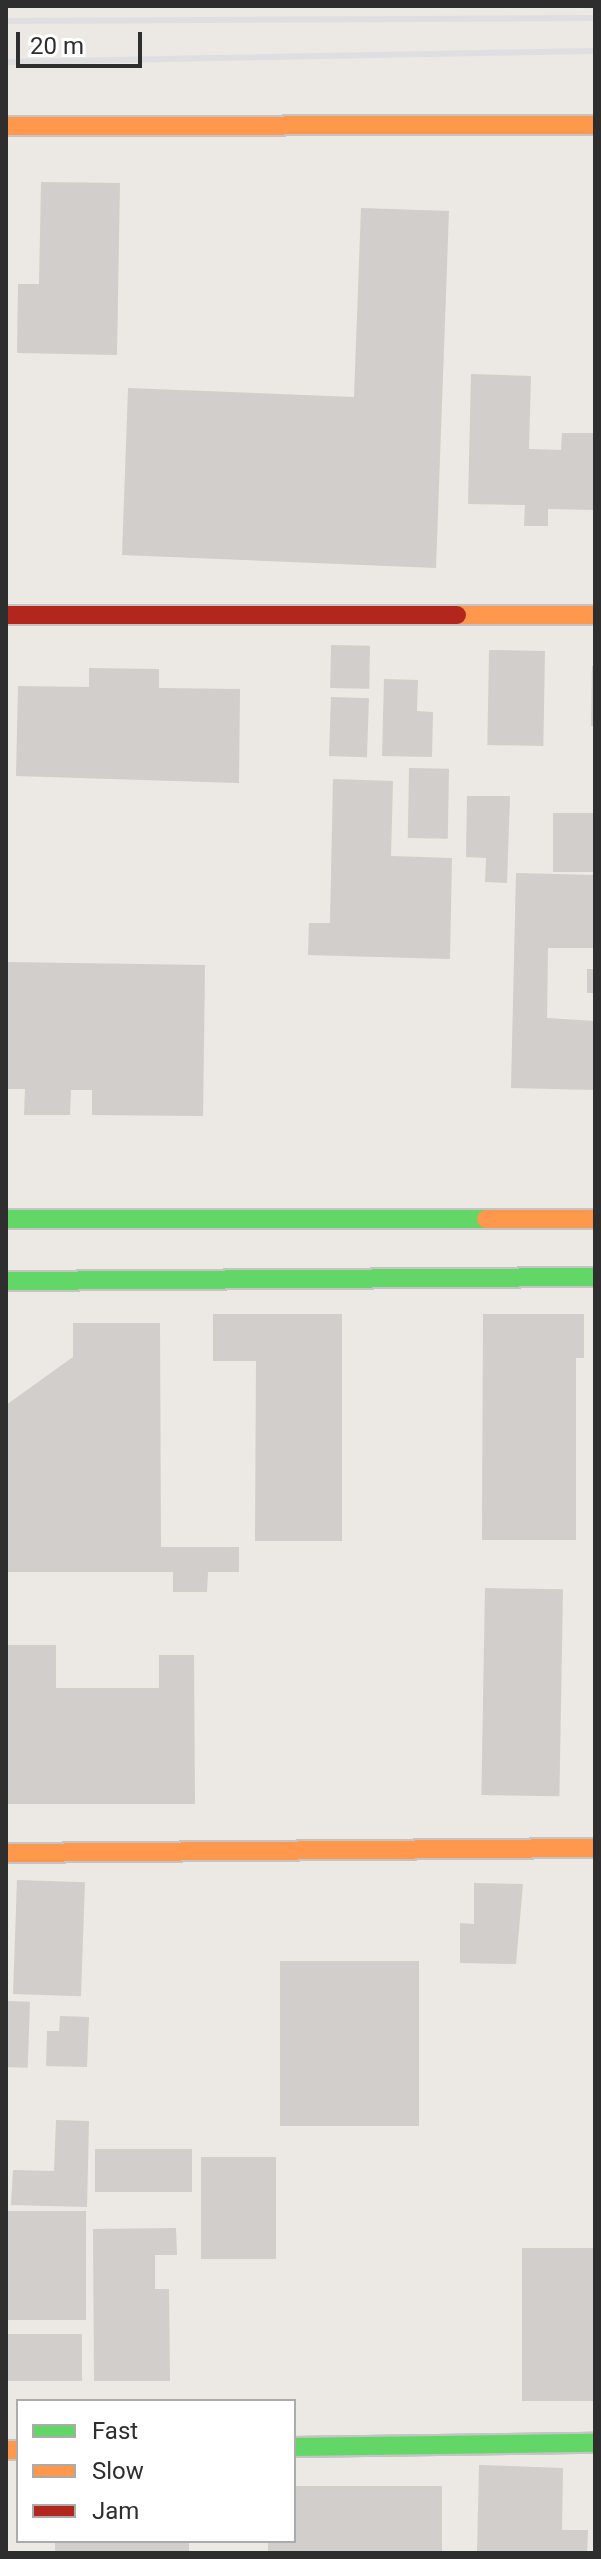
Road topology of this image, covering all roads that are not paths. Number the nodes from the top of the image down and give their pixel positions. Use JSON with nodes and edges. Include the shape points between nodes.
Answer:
{"nodes":[{"id":1,"x":595,"y":125,"type":"edge"},
{"id":2,"x":6,"y":126,"type":"edge"},
{"id":3,"x":6,"y":615,"type":"edge"},
{"id":4,"x":595,"y":615,"type":"edge"},
{"id":5,"x":6,"y":1219,"type":"edge"},
{"id":6,"x":595,"y":1219,"type":"edge"},
{"id":7,"x":595,"y":1277,"type":"edge"},
{"id":8,"x":6,"y":1281,"type":"edge"},
{"id":9,"x":595,"y":1848,"type":"edge"},
{"id":10,"x":6,"y":1853,"type":"edge"},
{"id":11,"x":595,"y":2443,"type":"edge"},
{"id":12,"x":296,"y":2447,"type":"edge"}],
"edges":[{"from":1,"to":2,"type":"street"},
{"from":3,"to":4,"type":"street"},
{"from":5,"to":6,"type":"street"},
{"from":7,"to":8,"type":"street"},
{"from":9,"to":10,"type":"street"},
{"from":11,"to":12,"type":"street"}]}
